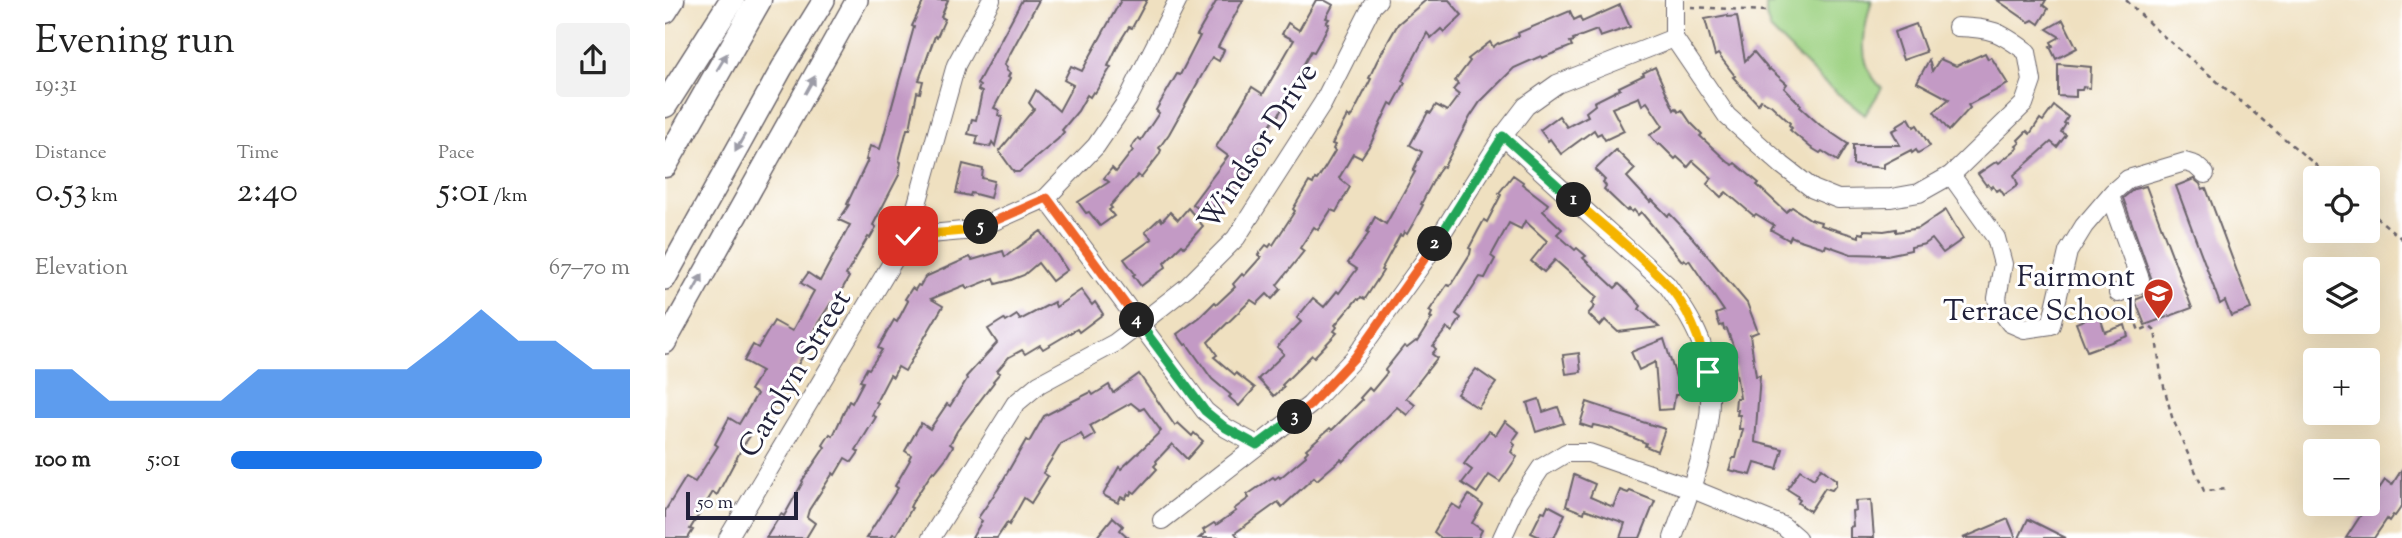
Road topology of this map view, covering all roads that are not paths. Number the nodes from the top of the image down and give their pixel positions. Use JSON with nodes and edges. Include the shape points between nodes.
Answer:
{"nodes":[{"id":1,"x":673,"y":0,"type":"edge"},
{"id":2,"x":732,"y":0,"type":"edge"},
{"id":3,"x":759,"y":0,"type":"edge"},
{"id":4,"x":824,"y":0,"type":"edge"},
{"id":5,"x":857,"y":0,"type":"edge"},
{"id":6,"x":991,"y":0,"type":"edge"},
{"id":7,"x":1178,"y":0,"type":"edge"},
{"id":8,"x":1378,"y":0,"type":"edge"},
{"id":9,"x":1674,"y":3,"type":"edge"},
{"id":10,"x":665,"y":11,"type":"edge"},
{"id":11,"x":1957,"y":27,"type":"dead end"},
{"id":12,"x":1674,"y":37,"type":"junction"},
{"id":13,"x":665,"y":105,"type":"edge"},
{"id":14,"x":1503,"y":136,"type":"junction"},
{"id":15,"x":665,"y":165,"type":"edge"},
{"id":16,"x":2206,"y":174,"type":"dead end"},
{"id":17,"x":1951,"y":175,"type":"junction"},
{"id":18,"x":2110,"y":196,"type":"junction"},
{"id":19,"x":1047,"y":198,"type":"junction"},
{"id":20,"x":908,"y":236,"type":"junction"},
{"id":21,"x":665,"y":279,"type":"edge"},
{"id":22,"x":2121,"y":291,"type":"road end"},
{"id":23,"x":1140,"y":324,"type":"junction"},
{"id":24,"x":665,"y":343,"type":"edge"},
{"id":25,"x":1257,"y":445,"type":"junction"},
{"id":26,"x":1691,"y":488,"type":"junction"},
{"id":27,"x":1162,"y":520,"type":"dead end"},
{"id":28,"x":728,"y":538,"type":"edge"},
{"id":29,"x":931,"y":538,"type":"edge"},
{"id":30,"x":1502,"y":538,"type":"edge"},
{"id":31,"x":1673,"y":538,"type":"edge"},
{"id":32,"x":1797,"y":538,"type":"edge"}],
"edges":[{"from":1,"to":10,"type":"highway"},
{"from":2,"to":13,"type":"highway"},
{"from":15,"to":3,"type":"highway","one_way":true},
{"from":4,"to":21,"type":"main road","one_way":true},
{"from":24,"to":5,"type":"main road","one_way":true},
{"from":6,"to":20,"type":"street","name":"Carolyn Street","via":[[956,65]]},
{"from":7,"to":19,"type":"street","via":[[1128,99],[1096,146]]},
{"from":8,"to":23,"type":"street","name":"Windsor Drive","via":[[1323,103],[1236,238],[1187,287]]},
{"from":9,"to":12,"type":"street"},
{"from":11,"to":17,"type":"street","via":[[2005,35],[2027,52],[2032,81],[2024,104]]},
{"from":12,"to":14,"type":"street","via":[[1556,84],[1526,106]]},
{"from":12,"to":17,"type":"street","via":[[1727,116],[1813,189],[1838,199],[1891,198],[1919,193]]},
{"from":14,"to":25,"type":"street","via":[[1425,260],[1355,357],[1310,405]]},
{"from":14,"to":26,"type":"street","via":[[1667,285],[1687,313],[1701,342],[1711,401],[1706,442]]},
{"from":16,"to":18,"type":"street","via":[[2185,162],[2128,179]]},
{"from":17,"to":18,"type":"street","via":[[1996,238],[2003,264],[1999,308],[2010,323],[2024,329],[2051,325],[2068,252]]},
{"from":18,"to":22,"type":"street","via":[[2140,279],[2139,284]]},
{"from":19,"to":20,"type":"street","via":[[974,230]]},
{"from":19,"to":23,"type":"street"},
{"from":20,"to":28,"type":"street","name":"Carolyn Street"},
{"from":23,"to":25,"type":"street","via":[[1205,411]]},
{"from":23,"to":29,"type":"street","name":"Windsor Drive","via":[[1115,343],[1039,384],[1015,404]]},
{"from":25,"to":27,"type":"street"},
{"from":26,"to":30,"type":"street","via":[[1589,453],[1566,453],[1541,468]]},
{"from":26,"to":31,"type":"street"},
{"from":26,"to":32,"type":"street","via":[[1783,526]]}]}
